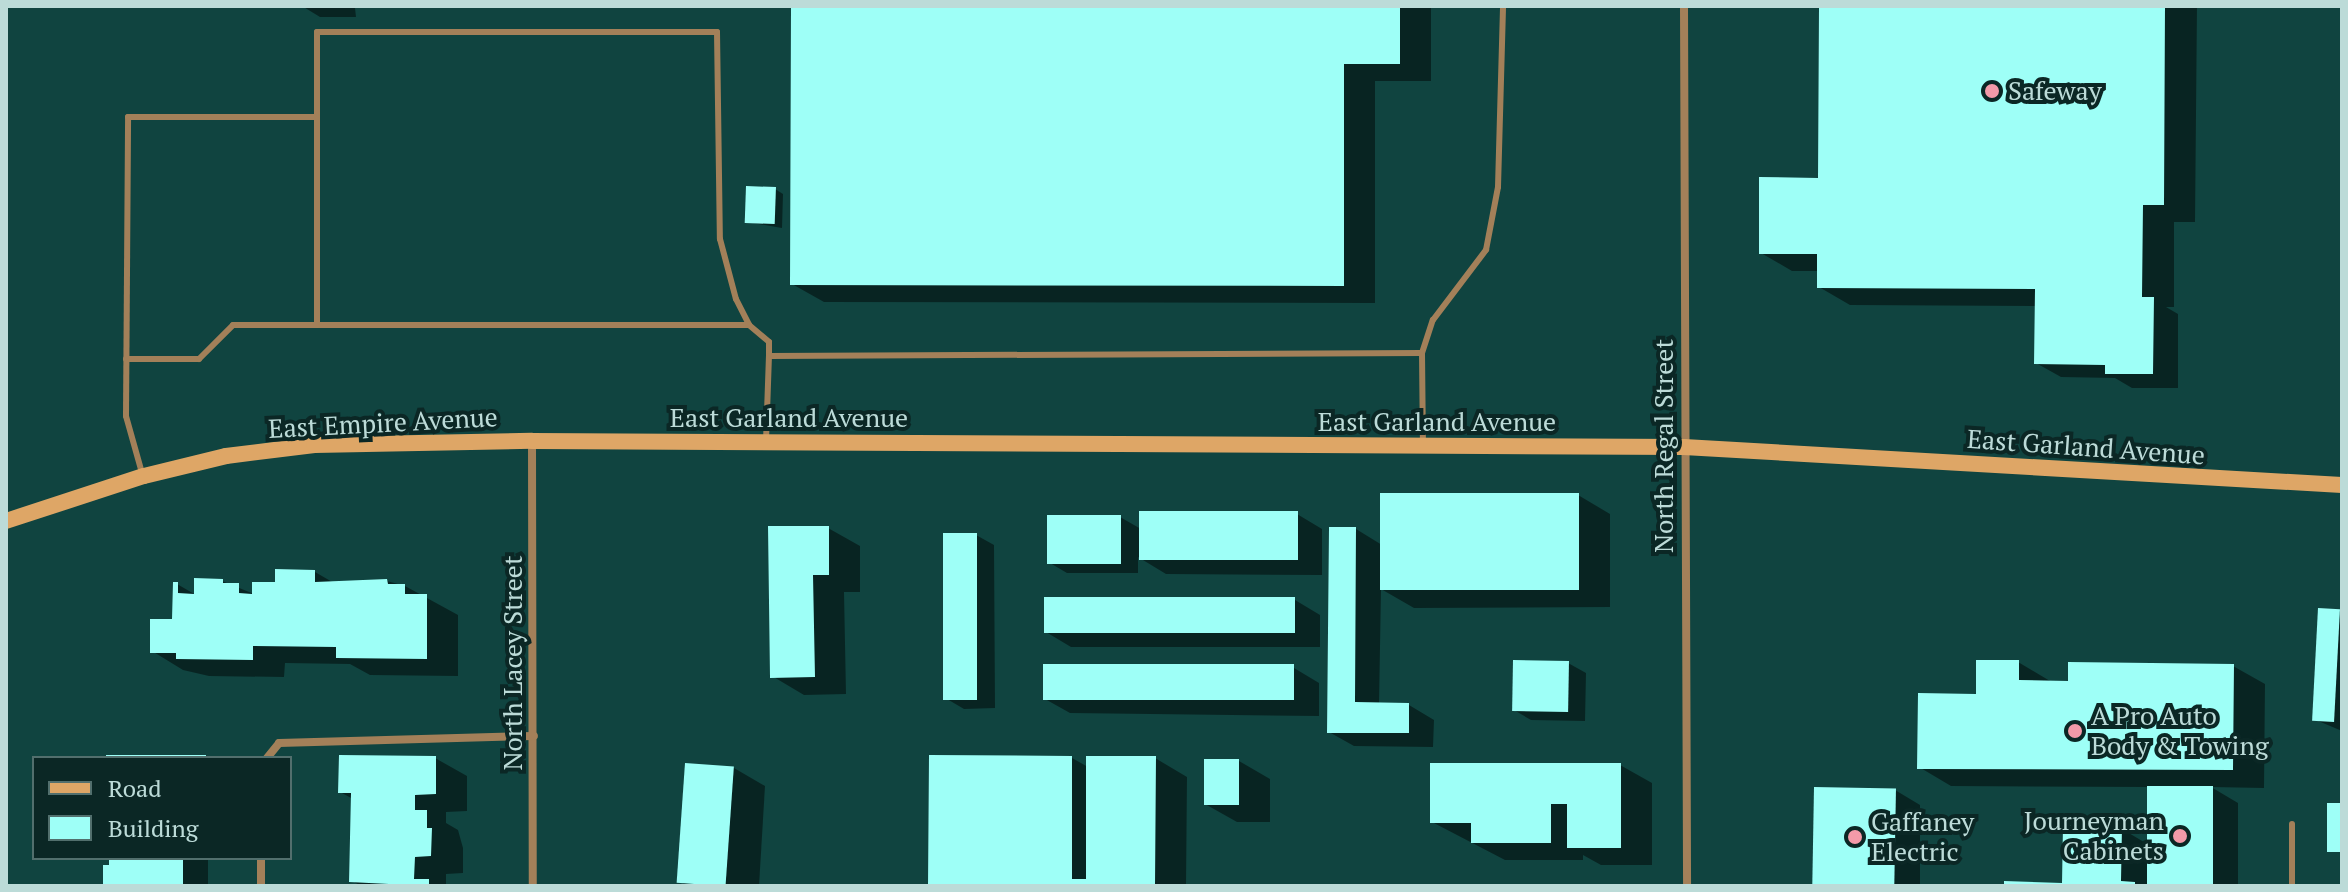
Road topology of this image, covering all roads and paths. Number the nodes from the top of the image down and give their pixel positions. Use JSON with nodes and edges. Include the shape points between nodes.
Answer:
{"nodes":[{"id":1,"x":1503,"y":6,"type":"edge"},
{"id":2,"x":1684,"y":6,"type":"edge"},
{"id":3,"x":317,"y":117,"type":"junction"},
{"id":4,"x":317,"y":325,"type":"junction"},
{"id":5,"x":749,"y":325,"type":"junction"},
{"id":6,"x":1422,"y":353,"type":"junction"},
{"id":7,"x":769,"y":356,"type":"junction"},
{"id":8,"x":126,"y":359,"type":"junction"},
{"id":9,"x":532,"y":441,"type":"junction"},
{"id":10,"x":766,"y":441,"type":"junction"},
{"id":11,"x":1423,"y":445,"type":"junction"},
{"id":12,"x":1684,"y":447,"type":"junction"},
{"id":13,"x":144,"y":476,"type":"junction"},
{"id":14,"x":2342,"y":485,"type":"edge"},
{"id":15,"x":6,"y":521,"type":"edge"},
{"id":16,"x":534,"y":736,"type":"junction"},
{"id":17,"x":269,"y":756,"type":"edge"},
{"id":18,"x":2292,"y":824,"type":"dead end"},
{"id":19,"x":261,"y":860,"type":"edge"},
{"id":20,"x":261,"y":886,"type":"edge"},
{"id":21,"x":533,"y":886,"type":"edge"},
{"id":22,"x":1687,"y":886,"type":"edge"},
{"id":23,"x":2292,"y":886,"type":"edge"}],
"edges":[{"from":1,"to":6,"type":"lane","via":[[1498,187],[1486,250],[1433,320]]},
{"from":2,"to":12,"type":"street","name":"North Regal Street"},
{"from":3,"to":4,"type":"lane"},
{"from":3,"to":5,"type":"lane","via":[[317,32],[717,32],[720,239]]},
{"from":3,"to":8,"type":"lane","via":[[128,117]]},
{"from":4,"to":5,"type":"lane"},
{"from":4,"to":8,"type":"lane","via":[[233,325],[199,359]]},
{"from":5,"to":7,"type":"lane","via":[[769,342]]},
{"from":6,"to":7,"type":"lane"},
{"from":6,"to":11,"type":"lane"},
{"from":7,"to":10,"type":"lane"},
{"from":8,"to":13,"type":"lane","via":[[126,416]]},
{"from":9,"to":10,"type":"street","name":"East Garland Avenue"},
{"from":9,"to":13,"type":"street","name":"East Empire Avenue","via":[[314,445],[226,456]]},
{"from":9,"to":16,"type":"street","name":"North Lacey Street"},
{"from":10,"to":11,"type":"street","name":"East Garland Avenue"},
{"from":11,"to":12,"type":"street","name":"East Garland Avenue"},
{"from":12,"to":14,"type":"street","name":"East Garland Avenue"},
{"from":12,"to":22,"type":"street","name":"North Regal Street"},
{"from":13,"to":15,"type":"street","name":"East Empire Avenue"},
{"from":16,"to":17,"type":"street","via":[[279,743]]},
{"from":16,"to":21,"type":"street","name":"North Lacey Street"},
{"from":18,"to":23,"type":"lane"},
{"from":19,"to":20,"type":"street"}]}
